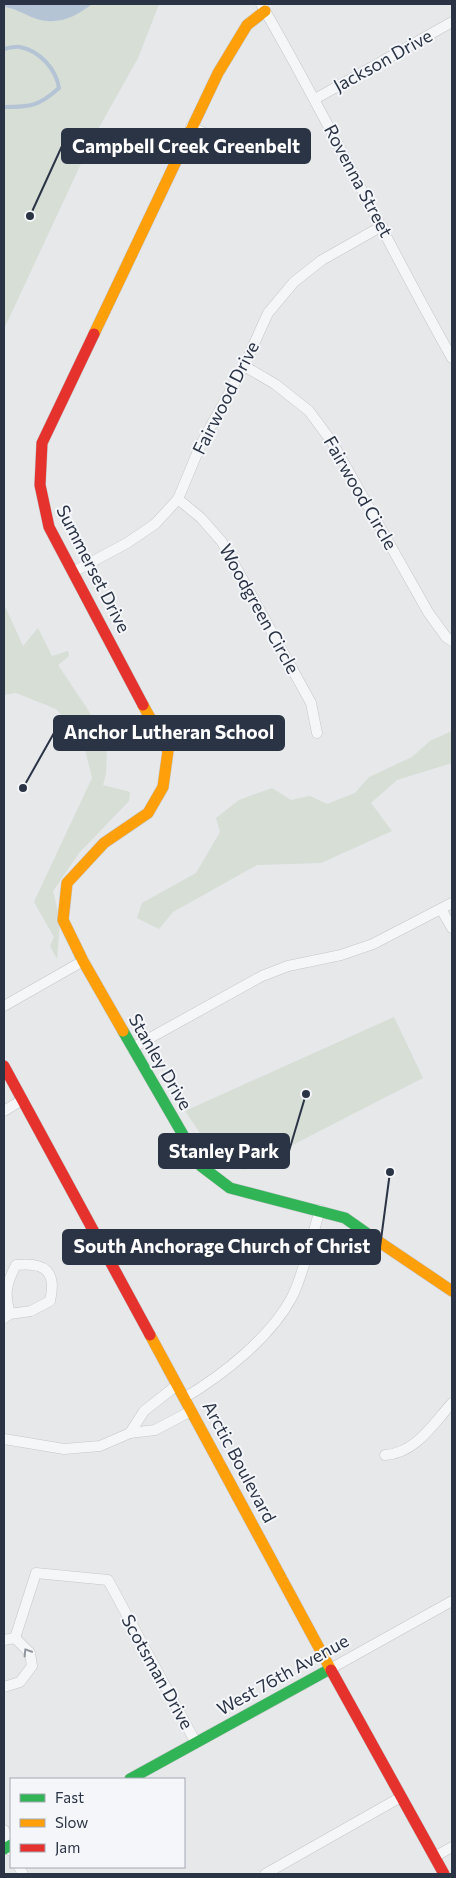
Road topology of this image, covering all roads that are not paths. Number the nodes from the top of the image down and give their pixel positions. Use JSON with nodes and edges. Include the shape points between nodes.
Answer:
{"nodes":[{"id":1,"x":263,"y":7,"type":"edge"},
{"id":2,"x":452,"y":22,"type":"edge"},
{"id":3,"x":315,"y":99,"type":"junction"},
{"id":4,"x":191,"y":127,"type":"junction"},
{"id":5,"x":216,"y":138,"type":"dead end"},
{"id":6,"x":382,"y":226,"type":"junction"},
{"id":7,"x":452,"y":358,"type":"edge"},
{"id":8,"x":244,"y":366,"type":"junction"},
{"id":9,"x":178,"y":499,"type":"junction"},
{"id":10,"x":73,"y":572,"type":"junction"},
{"id":11,"x":452,"y":641,"type":"edge"},
{"id":12,"x":317,"y":733,"type":"dead end"},
{"id":13,"x":452,"y":902,"type":"edge"},
{"id":14,"x":442,"y":909,"type":"junction"},
{"id":15,"x":452,"y":928,"type":"edge"},
{"id":16,"x":83,"y":961,"type":"junction"},
{"id":17,"x":4,"y":1006,"type":"edge"},
{"id":18,"x":132,"y":1048,"type":"junction"},
{"id":19,"x":4,"y":1066,"type":"edge"},
{"id":20,"x":22,"y":1100,"type":"junction"},
{"id":21,"x":4,"y":1111,"type":"edge"},
{"id":22,"x":320,"y":1210,"type":"junction"},
{"id":23,"x":452,"y":1292,"type":"edge"},
{"id":24,"x":7,"y":1316,"type":"edge"},
{"id":25,"x":177,"y":1385,"type":"junction"},
{"id":26,"x":184,"y":1398,"type":"junction"},
{"id":27,"x":452,"y":1403,"type":"edge"},
{"id":28,"x":191,"y":1411,"type":"junction"},
{"id":29,"x":130,"y":1433,"type":"junction"},
{"id":30,"x":4,"y":1439,"type":"edge"},
{"id":31,"x":385,"y":1455,"type":"dead end"},
{"id":32,"x":452,"y":1601,"type":"edge"},
{"id":33,"x":15,"y":1638,"type":"junction"},
{"id":34,"x":4,"y":1640,"type":"edge"},
{"id":35,"x":330,"y":1669,"type":"junction"},
{"id":36,"x":4,"y":1687,"type":"edge"},
{"id":37,"x":196,"y":1743,"type":"junction"},
{"id":38,"x":132,"y":1778,"type":"edge"},
{"id":39,"x":401,"y":1797,"type":"junction"},
{"id":40,"x":4,"y":1830,"type":"edge"},
{"id":41,"x":452,"y":1847,"type":"edge"},
{"id":42,"x":9,"y":1848,"type":"edge"},
{"id":43,"x":434,"y":1857,"type":"junction"},
{"id":44,"x":265,"y":1874,"type":"edge"},
{"id":45,"x":444,"y":1874,"type":"edge"}],
"edges":[{"from":1,"to":3,"type":"street","name":"Rovenna Street"},
{"from":1,"to":4,"type":"street","name":"Summerset Drive","via":[[247,25],[218,73]]},
{"from":2,"to":3,"type":"street","name":"Jackson Drive"},
{"from":3,"to":6,"type":"street","name":"Rovenna Street"},
{"from":4,"to":5,"type":"street"},
{"from":4,"to":10,"type":"street","name":"Summerset Drive","via":[[42,443],[38,475],[41,505],[48,527]]},
{"from":6,"to":7,"type":"street","name":"Rovenna Street"},
{"from":6,"to":8,"type":"street","name":"Fairwood Drive","via":[[322,260],[294,282],[268,314]]},
{"from":8,"to":9,"type":"street","name":"Fairwood Drive","via":[[201,444]]},
{"from":8,"to":11,"type":"street","name":"Fairwood Circle","via":[[275,384],[310,411],[332,442],[428,612]]},
{"from":9,"to":10,"type":"street","name":"Fairwood Drive","via":[[155,524]]},
{"from":9,"to":12,"type":"street","name":"Woodgreen Circle","via":[[222,542],[311,703]]},
{"from":10,"to":16,"type":"street","name":"Summerset Drive","via":[[168,751],[163,787],[148,812],[104,843],[67,883],[63,920]]},
{"from":13,"to":14,"type":"street"},
{"from":14,"to":15,"type":"street"},
{"from":14,"to":18,"type":"street","via":[[373,944],[262,976]]},
{"from":16,"to":17,"type":"street"},
{"from":16,"to":18,"type":"street","name":"Stanley Drive"},
{"from":18,"to":22,"type":"street","name":"Stanley Drive","via":[[201,1166],[230,1188]]},
{"from":19,"to":20,"type":"street","name":"Arctic Boulevard"},
{"from":20,"to":21,"type":"street"},
{"from":20,"to":25,"type":"street","name":"Arctic Boulevard"},
{"from":22,"to":23,"type":"street","name":"Stanley Drive","via":[[345,1218]]},
{"from":22,"to":26,"type":"street","via":[[293,1296],[276,1323],[206,1385]]},
{"from":24,"to":24,"type":"street","via":[[31,1311],[50,1301],[54,1287],[45,1269],[35,1263],[16,1265],[7,1282]]},
{"from":25,"to":26,"type":"street","name":"Arctic Boulevard"},
{"from":25,"to":29,"type":"street","via":[[144,1411]]},
{"from":26,"to":28,"type":"street","name":"Arctic Boulevard"},
{"from":27,"to":31,"type":"street","via":[[412,1447],[399,1454]]},
{"from":28,"to":29,"type":"street","via":[[155,1430]]},
{"from":28,"to":35,"type":"street","name":"Arctic Boulevard"},
{"from":29,"to":30,"type":"street","via":[[100,1446],[64,1449]]},
{"from":32,"to":35,"type":"street","name":"West 76th Avenue"},
{"from":33,"to":34,"type":"street"},
{"from":36,"to":33,"type":"street","one_way":true,"via":[[20,1682],[32,1666],[30,1653]]},
{"from":33,"to":37,"type":"street","name":"Scotsman Drive","via":[[36,1574],[108,1580]]},
{"from":35,"to":37,"type":"street","name":"West 76th Avenue"},
{"from":35,"to":39,"type":"street","name":"Arctic Boulevard"},
{"from":37,"to":38,"type":"street","name":"West 76th Avenue"},
{"from":39,"to":43,"type":"street","name":"Arctic Boulevard"},
{"from":39,"to":44,"type":"street"},
{"from":40,"to":42,"type":"street"},
{"from":41,"to":43,"type":"street"},
{"from":43,"to":45,"type":"street","name":"Arctic Boulevard"}]}
